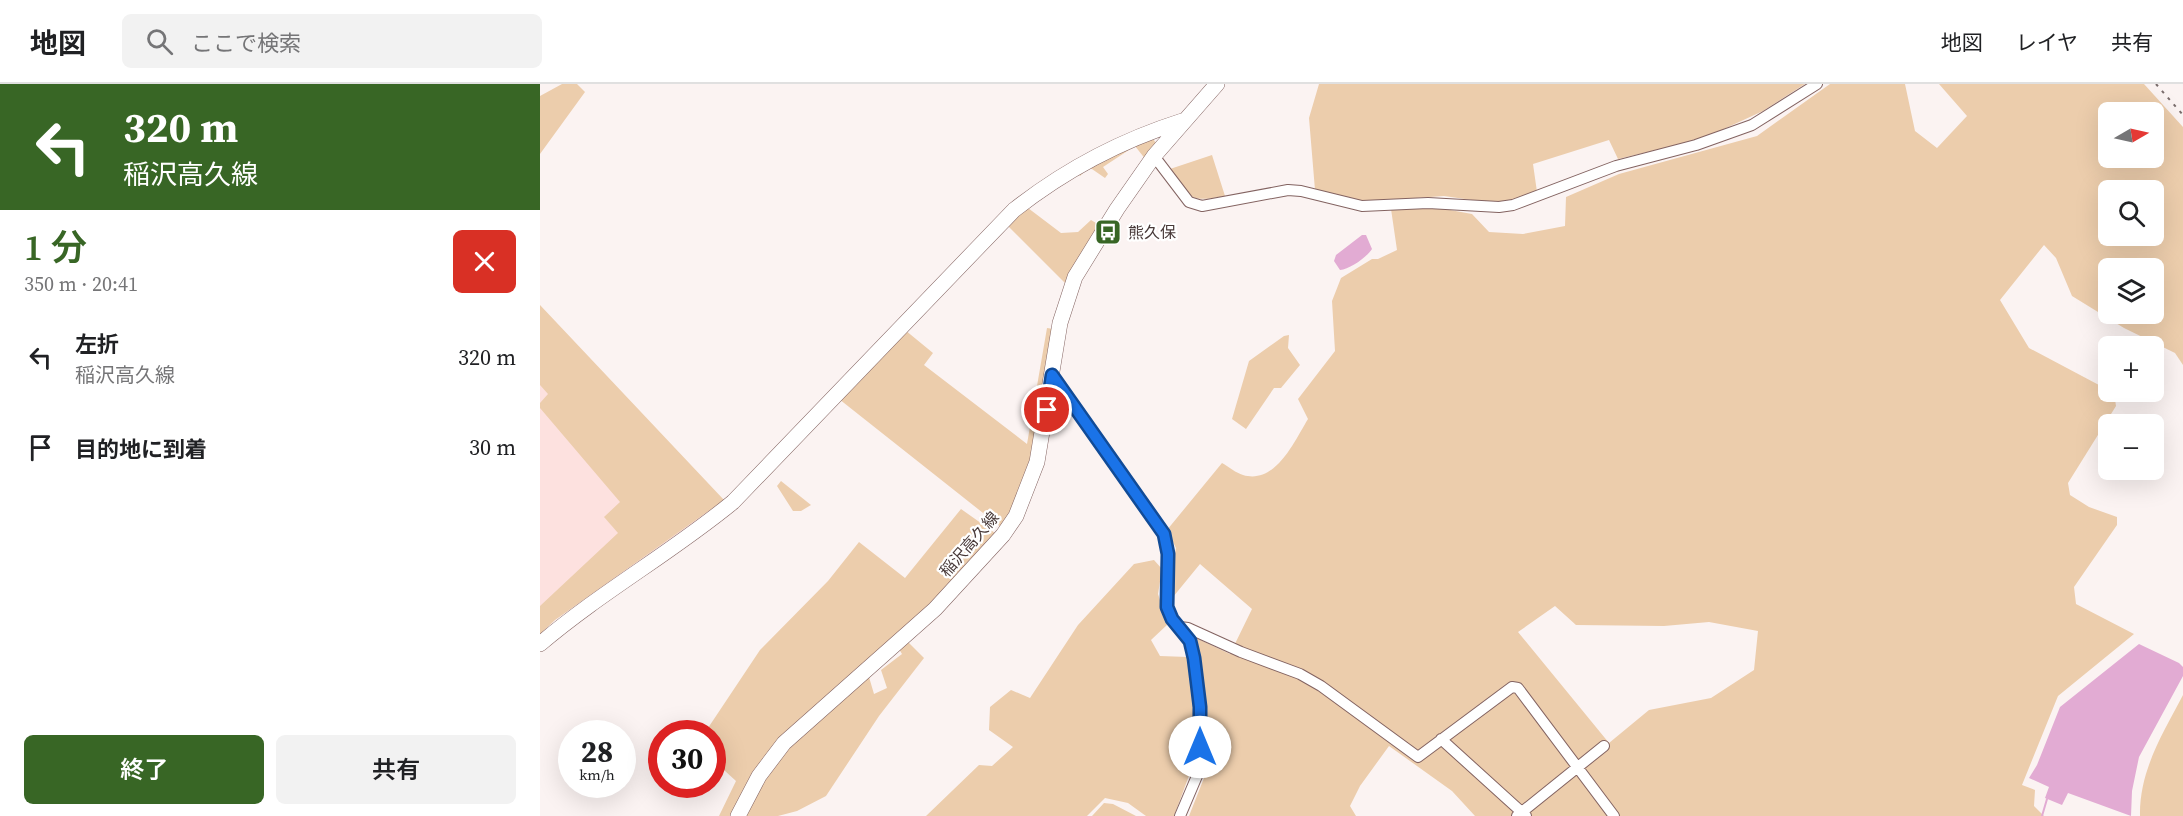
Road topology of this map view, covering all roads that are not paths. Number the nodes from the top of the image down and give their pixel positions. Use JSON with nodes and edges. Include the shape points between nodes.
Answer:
{"nodes":[{"id":1,"x":1217,"y":84,"type":"edge"},
{"id":2,"x":1817,"y":84,"type":"edge"},
{"id":3,"x":1182,"y":121,"type":"junction"},
{"id":4,"x":1154,"y":156,"type":"junction"},
{"id":5,"x":1052,"y":375,"type":"junction"},
{"id":6,"x":1180,"y":627,"type":"junction"},
{"id":7,"x":540,"y":644,"type":"edge"},
{"id":8,"x":1442,"y":739,"type":"junction"},
{"id":9,"x":1604,"y":746,"type":"dead end"},
{"id":10,"x":1578,"y":767,"type":"junction"},
{"id":11,"x":1521,"y":815,"type":"edge"},
{"id":12,"x":738,"y":816,"type":"edge"},
{"id":13,"x":1180,"y":816,"type":"edge"},
{"id":14,"x":1614,"y":816,"type":"edge"}],
"edges":[{"from":1,"to":3,"type":"main road","name":"稲沢高久線"},
{"from":2,"to":4,"type":"street","via":[[1752,125],[1499,207],[1428,203],[1362,206],[1288,190],[1202,206],[1189,202]]},
{"from":3,"to":4,"type":"main road","name":"稲沢高久線"},
{"from":3,"to":7,"type":"main road","via":[[1109,148],[1067,171],[1014,210],[733,502]]},
{"from":4,"to":5,"type":"main road","name":"稲沢高久線","via":[[1075,277],[1064,308]]},
{"from":5,"to":6,"type":"street","via":[[1164,534],[1168,554],[1167,607]]},
{"from":5,"to":12,"type":"main road","name":"稲沢高久線","via":[[1031,483],[1003,535],[935,609],[784,743],[759,776]]},
{"from":6,"to":8,"type":"street","via":[[1300,674],[1418,757]]},
{"from":6,"to":13,"type":"street","via":[[1190,641],[1194,658],[1200,747],[1197,776]]},
{"from":8,"to":10,"type":"street","via":[[1512,687],[1518,688]]},
{"from":8,"to":11,"type":"street"},
{"from":9,"to":10,"type":"street"},
{"from":10,"to":11,"type":"street"},
{"from":10,"to":14,"type":"street"}]}
